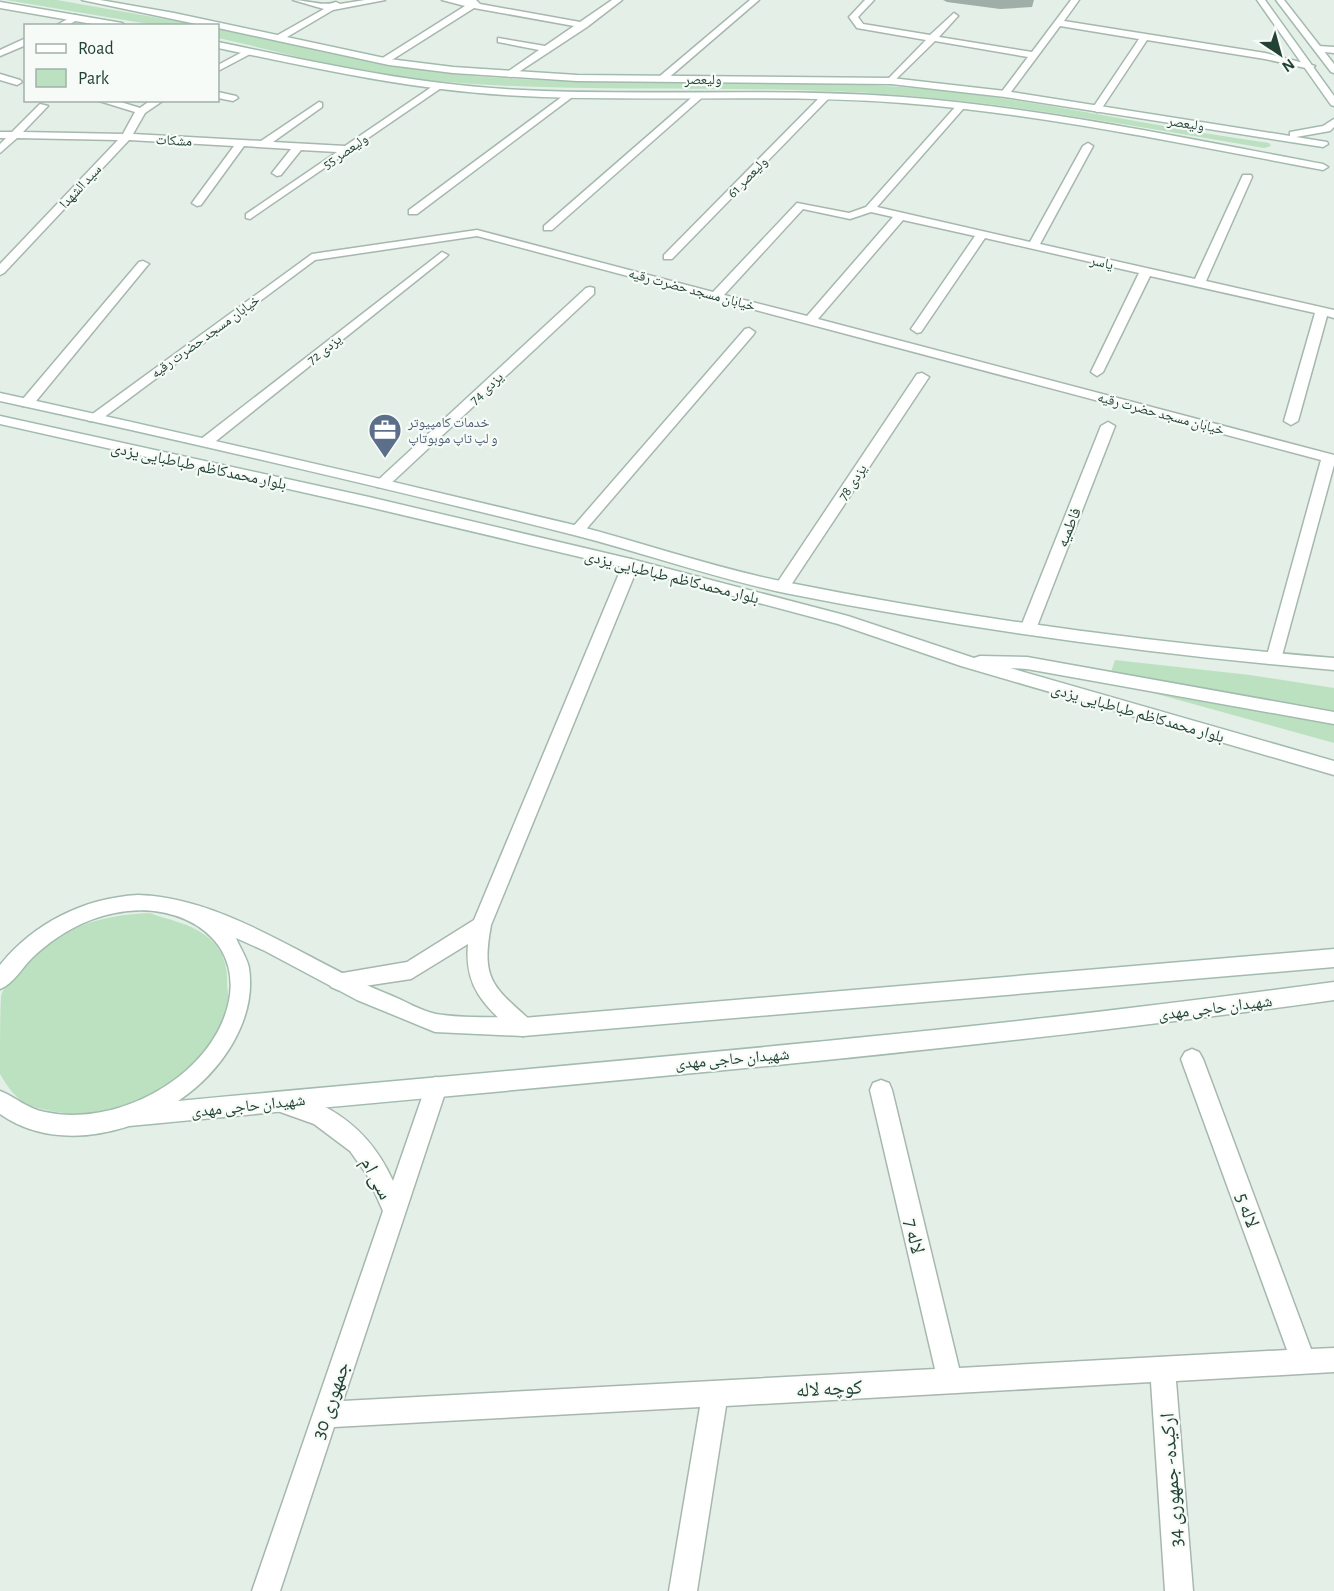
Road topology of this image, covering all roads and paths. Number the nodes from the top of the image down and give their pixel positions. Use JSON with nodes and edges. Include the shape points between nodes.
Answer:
{"nodes":[{"id":1,"x":86,"y":0,"type":"edge"},
{"id":2,"x":297,"y":0,"type":"edge"},
{"id":3,"x":346,"y":0,"type":"edge"},
{"id":4,"x":381,"y":0,"type":"edge"},
{"id":5,"x":446,"y":0,"type":"edge"},
{"id":6,"x":618,"y":0,"type":"edge"},
{"id":7,"x":755,"y":0,"type":"edge"},
{"id":8,"x":870,"y":0,"type":"edge"},
{"id":9,"x":1075,"y":0,"type":"edge"},
{"id":10,"x":1261,"y":0,"type":"edge"},
{"id":11,"x":1281,"y":0,"type":"edge"},
{"id":12,"x":477,"y":2,"type":"edge"},
{"id":13,"x":0,"y":5,"type":"edge"},
{"id":14,"x":332,"y":8,"type":"junction"},
{"id":15,"x":78,"y":16,"type":"junction"},
{"id":16,"x":954,"y":16,"type":"dead end"},
{"id":17,"x":1058,"y":23,"type":"junction"},
{"id":18,"x":63,"y":24,"type":"edge"},
{"id":19,"x":113,"y":24,"type":"edge"},
{"id":20,"x":208,"y":24,"type":"edge"},
{"id":21,"x":584,"y":25,"type":"junction"},
{"id":22,"x":219,"y":26,"type":"edge"},
{"id":23,"x":9,"y":37,"type":"dead end"},
{"id":24,"x":279,"y":38,"type":"junction"},
{"id":25,"x":1144,"y":38,"type":"junction"},
{"id":26,"x":932,"y":39,"type":"junction"},
{"id":27,"x":501,"y":40,"type":"dead end"},
{"id":28,"x":24,"y":41,"type":"edge"},
{"id":29,"x":24,"y":42,"type":"edge"},
{"id":30,"x":219,"y":45,"type":"edge"},
{"id":31,"x":12,"y":48,"type":"junction"},
{"id":32,"x":547,"y":49,"type":"junction"},
{"id":33,"x":1318,"y":49,"type":"junction"},
{"id":34,"x":1334,"y":50,"type":"edge"},
{"id":35,"x":24,"y":51,"type":"edge"},
{"id":36,"x":249,"y":52,"type":"junction"},
{"id":37,"x":0,"y":53,"type":"edge"},
{"id":38,"x":1033,"y":55,"type":"junction"},
{"id":39,"x":384,"y":61,"type":"junction"},
{"id":40,"x":1310,"y":66,"type":"junction"},
{"id":41,"x":219,"y":67,"type":"edge"},
{"id":42,"x":1334,"y":70,"type":"edge"},
{"id":43,"x":508,"y":75,"type":"junction"},
{"id":44,"x":0,"y":77,"type":"edge"},
{"id":45,"x":663,"y":78,"type":"junction"},
{"id":46,"x":891,"y":81,"type":"junction"},
{"id":47,"x":17,"y":82,"type":"dead end"},
{"id":48,"x":439,"y":86,"type":"junction"},
{"id":49,"x":1005,"y":94,"type":"junction"},
{"id":50,"x":219,"y":95,"type":"edge"},
{"id":51,"x":570,"y":95,"type":"junction"},
{"id":52,"x":700,"y":95,"type":"junction"},
{"id":53,"x":825,"y":97,"type":"junction"},
{"id":54,"x":233,"y":98,"type":"dead end"},
{"id":55,"x":108,"y":102,"type":"edge"},
{"id":56,"x":156,"y":102,"type":"edge"},
{"id":57,"x":1334,"y":103,"type":"edge"},
{"id":58,"x":319,"y":105,"type":"dead end"},
{"id":59,"x":43,"y":106,"type":"dead end"},
{"id":60,"x":960,"y":107,"type":"junction"},
{"id":61,"x":1097,"y":109,"type":"junction"},
{"id":62,"x":141,"y":111,"type":"junction"},
{"id":63,"x":1334,"y":122,"type":"edge"},
{"id":64,"x":0,"y":135,"type":"edge"},
{"id":65,"x":16,"y":135,"type":"junction"},
{"id":66,"x":1274,"y":136,"type":"junction"},
{"id":67,"x":126,"y":137,"type":"junction"},
{"id":68,"x":1329,"y":142,"type":"edge"},
{"id":69,"x":241,"y":143,"type":"junction"},
{"id":70,"x":262,"y":145,"type":"junction"},
{"id":71,"x":1088,"y":146,"type":"dead end"},
{"id":72,"x":298,"y":147,"type":"junction"},
{"id":73,"x":347,"y":149,"type":"junction"},
{"id":74,"x":0,"y":150,"type":"edge"},
{"id":75,"x":1258,"y":155,"type":"junction"},
{"id":76,"x":1323,"y":167,"type":"junction"},
{"id":77,"x":277,"y":173,"type":"dead end"},
{"id":78,"x":1334,"y":174,"type":"edge"},
{"id":79,"x":1247,"y":177,"type":"dead end"},
{"id":80,"x":197,"y":203,"type":"dead end"},
{"id":81,"x":870,"y":209,"type":"junction"},
{"id":82,"x":413,"y":212,"type":"dead end"},
{"id":83,"x":250,"y":216,"type":"dead end"},
{"id":84,"x":900,"y":216,"type":"junction"},
{"id":85,"x":548,"y":228,"type":"dead end"},
{"id":86,"x":982,"y":235,"type":"junction"},
{"id":87,"x":1033,"y":246,"type":"junction"},
{"id":88,"x":442,"y":255,"type":"dead end"},
{"id":89,"x":668,"y":257,"type":"dead end"},
{"id":90,"x":143,"y":264,"type":"dead end"},
{"id":91,"x":0,"y":271,"type":"edge"},
{"id":92,"x":1146,"y":272,"type":"junction"},
{"id":93,"x":1199,"y":283,"type":"junction"},
{"id":94,"x":590,"y":291,"type":"dead end"},
{"id":95,"x":716,"y":296,"type":"junction"},
{"id":96,"x":1328,"y":313,"type":"edge"},
{"id":97,"x":810,"y":321,"type":"junction"},
{"id":98,"x":917,"y":329,"type":"dead end"},
{"id":99,"x":749,"y":332,"type":"dead end"},
{"id":100,"x":1097,"y":372,"type":"dead end"},
{"id":101,"x":922,"y":377,"type":"dead end"},
{"id":102,"x":0,"y":397,"type":"edge"},
{"id":103,"x":27,"y":403,"type":"junction"},
{"id":104,"x":94,"y":418,"type":"junction"},
{"id":105,"x":0,"y":420,"type":"edge"},
{"id":106,"x":1291,"y":421,"type":"dead end"},
{"id":107,"x":1108,"y":426,"type":"dead end"},
{"id":108,"x":206,"y":442,"type":"junction"},
{"id":109,"x":1329,"y":479,"type":"edge"},
{"id":110,"x":382,"y":484,"type":"junction"},
{"id":111,"x":577,"y":531,"type":"junction"},
{"id":112,"x":631,"y":564,"type":"junction"},
{"id":113,"x":782,"y":587,"type":"junction"},
{"id":114,"x":1028,"y":629,"type":"junction"},
{"id":115,"x":1274,"y":659,"type":"junction"},
{"id":116,"x":967,"y":662,"type":"junction"},
{"id":117,"x":1334,"y":664,"type":"edge"},
{"id":118,"x":1334,"y":718,"type":"edge"},
{"id":119,"x":1334,"y":768,"type":"edge"},
{"id":120,"x":195,"y":912,"type":"junction"},
{"id":121,"x":480,"y":925,"type":"junction"},
{"id":122,"x":1334,"y":958,"type":"edge"},
{"id":123,"x":3,"y":974,"type":"edge"},
{"id":124,"x":338,"y":981,"type":"junction"},
{"id":125,"x":1334,"y":991,"type":"edge"},
{"id":126,"x":523,"y":1027,"type":"junction"},
{"id":127,"x":1192,"y":1059,"type":"dead end"},
{"id":128,"x":436,"y":1087,"type":"junction"},
{"id":129,"x":881,"y":1090,"type":"dead end"},
{"id":130,"x":0,"y":1102,"type":"edge"},
{"id":131,"x":280,"y":1102,"type":"junction"},
{"id":132,"x":129,"y":1116,"type":"junction"},
{"id":133,"x":394,"y":1210,"type":"junction"},
{"id":134,"x":1334,"y":1360,"type":"edge"},
{"id":135,"x":1304,"y":1362,"type":"junction"},
{"id":136,"x":1163,"y":1370,"type":"junction"},
{"id":137,"x":950,"y":1381,"type":"junction"},
{"id":138,"x":715,"y":1394,"type":"junction"},
{"id":139,"x":325,"y":1415,"type":"junction"},
{"id":140,"x":266,"y":1591,"type":"edge"},
{"id":141,"x":683,"y":1591,"type":"edge"},
{"id":142,"x":1179,"y":1591,"type":"edge"}],
"edges":[{"from":1,"to":20,"type":"street","name":"ولیعصر"},
{"from":2,"to":14,"type":"street"},
{"from":3,"to":14,"type":"street"},
{"from":4,"to":14,"type":"street"},
{"from":5,"to":12,"type":"street"},
{"from":6,"to":21,"type":"street"},
{"from":7,"to":45,"type":"street"},
{"from":8,"to":26,"type":"street","via":[[853,17],[860,26]]},
{"from":9,"to":17,"type":"street"},
{"from":10,"to":40,"type":"street"},
{"from":11,"to":33,"type":"street"},
{"from":12,"to":21,"type":"street"},
{"from":12,"to":39,"type":"street"},
{"from":13,"to":15,"type":"street"},
{"from":14,"to":24,"type":"street"},
{"from":15,"to":18,"type":"street"},
{"from":15,"to":19,"type":"street"},
{"from":16,"to":26,"type":"street"},
{"from":17,"to":25,"type":"street"},
{"from":17,"to":38,"type":"street"},
{"from":21,"to":32,"type":"street"},
{"from":22,"to":24,"type":"street","name":"ولیعصر"},
{"from":23,"to":28,"type":"street"},
{"from":24,"to":39,"type":"street","name":"ولیعصر"},
{"from":25,"to":40,"type":"street"},
{"from":25,"to":61,"type":"street"},
{"from":26,"to":38,"type":"street"},
{"from":26,"to":46,"type":"street"},
{"from":27,"to":32,"type":"street"},
{"from":29,"to":31,"type":"street"},
{"from":30,"to":36,"type":"street","name":"ولیعصر"},
{"from":31,"to":35,"type":"street"},
{"from":31,"to":37,"type":"street"},
{"from":32,"to":43,"type":"street"},
{"from":33,"to":34,"type":"street"},
{"from":33,"to":42,"type":"street"},
{"from":36,"to":41,"type":"street"},
{"from":36,"to":48,"type":"street","name":"ولیعصر","via":[[364,76]]},
{"from":38,"to":49,"type":"street"},
{"from":39,"to":43,"type":"street","name":"ولیعصر"},
{"from":40,"to":57,"type":"street"},
{"from":43,"to":45,"type":"street","name":"ولیعصر"},
{"from":44,"to":47,"type":"street"},
{"from":45,"to":46,"type":"street","name":"ولیعصر"},
{"from":46,"to":49,"type":"street","name":"ولیعصر"},
{"from":48,"to":51,"type":"street","name":"ولیعصر"},
{"from":48,"to":73,"type":"street","name":"ولیعصر 55"},
{"from":49,"to":61,"type":"street","name":"ولیعصر"},
{"from":50,"to":54,"type":"street"},
{"from":51,"to":52,"type":"street","name":"ولیعصر"},
{"from":51,"to":82,"type":"street"},
{"from":52,"to":53,"type":"street","name":"ولیعصر"},
{"from":52,"to":85,"type":"street"},
{"from":53,"to":60,"type":"street","name":"ولیعصر"},
{"from":53,"to":89,"type":"street","name":"ولیعصر 61"},
{"from":55,"to":62,"type":"street"},
{"from":56,"to":62,"type":"street","name":"سید الشهدا"},
{"from":58,"to":70,"type":"street"},
{"from":59,"to":65,"type":"street"},
{"from":60,"to":75,"type":"street","name":"ولیعصر","via":[[1098,126]]},
{"from":60,"to":81,"type":"street"},
{"from":61,"to":66,"type":"street","name":"ولیعصر"},
{"from":62,"to":67,"type":"street","name":"سید الشهدا"},
{"from":63,"to":66,"type":"street","via":[[1326,129]]},
{"from":64,"to":65,"type":"street","name":"مشکات"},
{"from":65,"to":67,"type":"street","name":"مشکات"},
{"from":65,"to":74,"type":"street"},
{"from":66,"to":68,"type":"street","name":"ولیعصر"},
{"from":66,"to":75,"type":"street","via":[[1280,148]]},
{"from":67,"to":69,"type":"street","name":"مشکات"},
{"from":67,"to":91,"type":"street","name":"سید الشهدا"},
{"from":68,"to":76,"type":"street","via":[[1317,150],[1316,159]]},
{"from":69,"to":70,"type":"street","name":"مشکات"},
{"from":69,"to":80,"type":"street"},
{"from":70,"to":72,"type":"street","name":"مشکات"},
{"from":71,"to":87,"type":"street"},
{"from":72,"to":73,"type":"street","name":"مشکات"},
{"from":72,"to":77,"type":"street"},
{"from":73,"to":83,"type":"street","name":"ولیعصر 55"},
{"from":75,"to":76,"type":"street","name":"ولیعصر"},
{"from":76,"to":78,"type":"street"},
{"from":79,"to":93,"type":"street"},
{"from":81,"to":84,"type":"street","name":"یاسر"},
{"from":81,"to":95,"type":"street","via":[[850,216],[801,206]]},
{"from":84,"to":86,"type":"street","name":"یاسر"},
{"from":84,"to":97,"type":"street"},
{"from":86,"to":87,"type":"street","name":"یاسر"},
{"from":86,"to":98,"type":"street"},
{"from":87,"to":92,"type":"street","name":"یاسر"},
{"from":88,"to":108,"type":"street","name":"یزدی 72"},
{"from":90,"to":103,"type":"street"},
{"from":92,"to":93,"type":"street","name":"یاسر"},
{"from":92,"to":100,"type":"street"},
{"from":93,"to":96,"type":"street","name":"یاسر"},
{"from":94,"to":110,"type":"street","name":"یزدی 74"},
{"from":95,"to":97,"type":"street","name":"خیابان مسجد حضرت رقیه"},
{"from":95,"to":104,"type":"street","name":"خیابان مسجد حضرت رقیه","via":[[477,232],[312,257]]},
{"from":96,"to":106,"type":"street"},
{"from":97,"to":109,"type":"street","name":"خیابان مسجد حضرت رقیه","via":[[1329,458]]},
{"from":99,"to":111,"type":"street"},
{"from":101,"to":113,"type":"street","name":"یزدی 78"},
{"from":102,"to":103,"type":"street","name":"بلوار محمدکاظم طباطبایی یزدی"},
{"from":103,"to":104,"type":"street","name":"بلوار محمدکاظم طباطبایی یزدی"},
{"from":104,"to":108,"type":"street","name":"بلوار محمدکاظم طباطبایی یزدی"},
{"from":105,"to":112,"type":"street","name":"بلوار محمدکاظم طباطبایی یزدی"},
{"from":107,"to":114,"type":"street","name":"فاطمیه"},
{"from":108,"to":110,"type":"street","name":"بلوار محمدکاظم طباطبایی یزدی"},
{"from":109,"to":115,"type":"street"},
{"from":110,"to":111,"type":"street","name":"بلوار محمدکاظم طباطبایی یزدی"},
{"from":111,"to":113,"type":"street","name":"بلوار محمدکاظم طباطبایی یزدی"},
{"from":112,"to":116,"type":"street","name":"بلوار محمدکاظم طباطبایی یزدی","via":[[842,620]]},
{"from":112,"to":121,"type":"street"},
{"from":113,"to":114,"type":"street","name":"بلوار محمدکاظم طباطبایی یزدی"},
{"from":114,"to":115,"type":"street","name":"بلوار محمدکاظم طباطبایی یزدی"},
{"from":115,"to":117,"type":"street","name":"بلوار محمدکاظم طباطبایی یزدی"},
{"from":116,"to":118,"type":"street","via":[[1027,663]]},
{"from":116,"to":119,"type":"street","name":"بلوار محمدکاظم طباطبایی یزدی"},
{"from":120,"to":123,"type":"street","via":[[167,904],[135,903],[101,909],[44,936]]},
{"from":120,"to":124,"type":"street","via":[[272,945]]},
{"from":120,"to":132,"type":"street","via":[[218,928],[233,950],[240,976],[235,1016],[210,1059],[174,1092]]},
{"from":121,"to":124,"type":"street","via":[[411,970]]},
{"from":121,"to":126,"type":"street","via":[[476,971],[489,997]]},
{"from":122,"to":126,"type":"street"},
{"from":124,"to":126,"type":"street","via":[[435,1023]]},
{"from":125,"to":128,"type":"street","name":"شهیدان حاجی مهدی","via":[[1175,1013]]},
{"from":127,"to":135,"type":"street","name":"لاله 5"},
{"from":128,"to":131,"type":"street","name":"شهیدان حاجی مهدی"},
{"from":128,"to":133,"type":"street","name":"سی ام"},
{"from":129,"to":137,"type":"street","name":"لاله 7"},
{"from":130,"to":132,"type":"street","via":[[35,1122],[80,1127]]},
{"from":131,"to":132,"type":"street","name":"شهیدان حاجی مهدی"},
{"from":131,"to":133,"type":"street","name":"سی ام","via":[[321,1116],[358,1144],[375,1167]]},
{"from":133,"to":139,"type":"street","name":"جمهوری 30"},
{"from":134,"to":135,"type":"street","name":"کوچه لاله"},
{"from":135,"to":136,"type":"street","name":"کوچه لاله"},
{"from":136,"to":137,"type":"street","name":"کوچه لاله"},
{"from":136,"to":142,"type":"street","name":"ارکیده- جمهوری 34"},
{"from":137,"to":138,"type":"street","name":"کوچه لاله"},
{"from":138,"to":139,"type":"street","name":"کوچه لاله"},
{"from":138,"to":141,"type":"street"},
{"from":139,"to":140,"type":"street","name":"جمهوری 30"}]}
